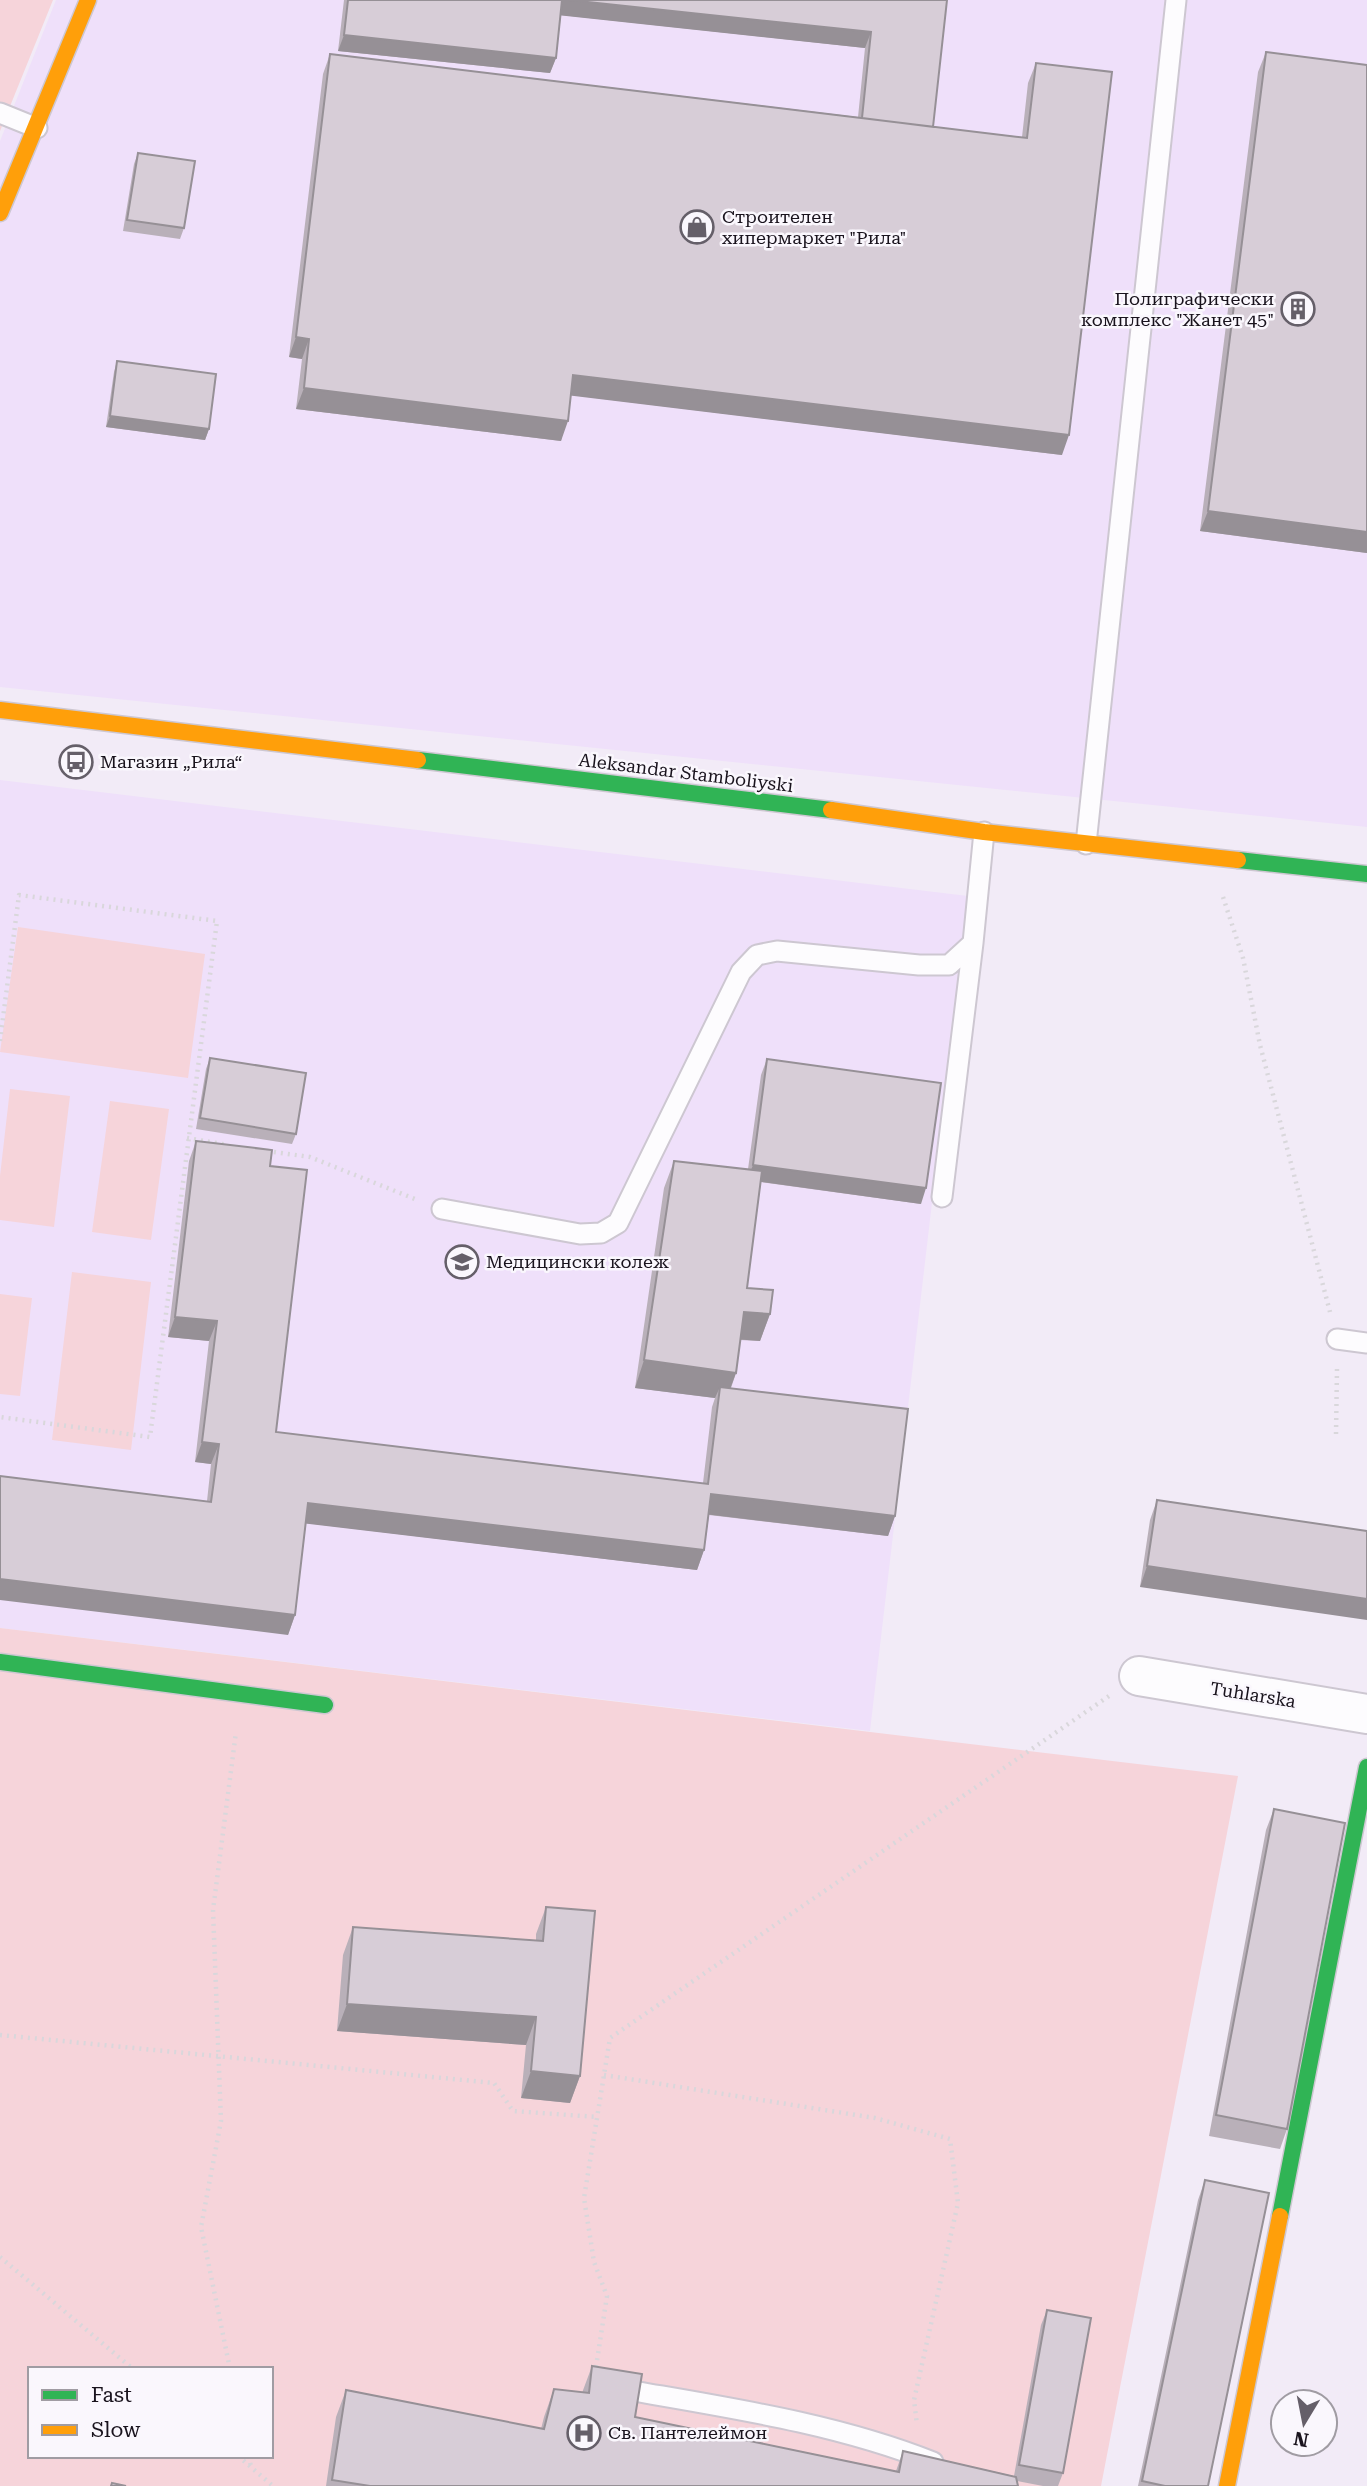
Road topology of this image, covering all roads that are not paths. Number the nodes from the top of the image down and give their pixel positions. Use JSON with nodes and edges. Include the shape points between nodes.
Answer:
{"nodes":[{"id":1,"x":88,"y":0,"type":"edge"},
{"id":2,"x":1176,"y":0,"type":"edge"},
{"id":3,"x":0,"y":113,"type":"edge"},
{"id":4,"x":37,"y":128,"type":"junction"},
{"id":5,"x":0,"y":213,"type":"edge"},
{"id":6,"x":0,"y":710,"type":"edge"},
{"id":7,"x":984,"y":832,"type":"junction"},
{"id":8,"x":1086,"y":844,"type":"junction"},
{"id":9,"x":1367,"y":874,"type":"edge"},
{"id":10,"x":974,"y":943,"type":"junction"},
{"id":11,"x":942,"y":1197,"type":"dead end"},
{"id":12,"x":442,"y":1209,"type":"road end"},
{"id":13,"x":1337,"y":1339,"type":"road end"},
{"id":14,"x":1367,"y":1343,"type":"edge"},
{"id":15,"x":0,"y":1662,"type":"edge"},
{"id":16,"x":1139,"y":1676,"type":"road end"},
{"id":17,"x":325,"y":1705,"type":"dead end"},
{"id":18,"x":1367,"y":1714,"type":"edge"},
{"id":19,"x":1367,"y":1767,"type":"edge"},
{"id":20,"x":594,"y":2384,"type":"edge"},
{"id":21,"x":946,"y":2467,"type":"edge"},
{"id":22,"x":1227,"y":2486,"type":"edge"}],
"edges":[{"from":1,"to":4,"type":"street"},
{"from":2,"to":8,"type":"lane"},
{"from":3,"to":4,"type":"lane"},
{"from":4,"to":5,"type":"street"},
{"from":6,"to":7,"type":"street","name":"Aleksandar Stamboliyski"},
{"from":7,"to":8,"type":"street","name":"Aleksandar Stamboliyski"},
{"from":7,"to":10,"type":"lane"},
{"from":8,"to":9,"type":"street","name":"Aleksandar Stamboliyski"},
{"from":10,"to":11,"type":"lane"},
{"from":10,"to":12,"type":"lane","via":[[949,965],[777,950],[757,955],[741,972],[618,1223],[601,1233],[580,1234]]},
{"from":13,"to":14,"type":"lane"},
{"from":15,"to":17,"type":"street"},
{"from":16,"to":18,"type":"street","name":"Tuhlarska"},
{"from":19,"to":22,"type":"street"},
{"from":20,"to":21,"type":"lane","via":[[886,2443]]}]}
